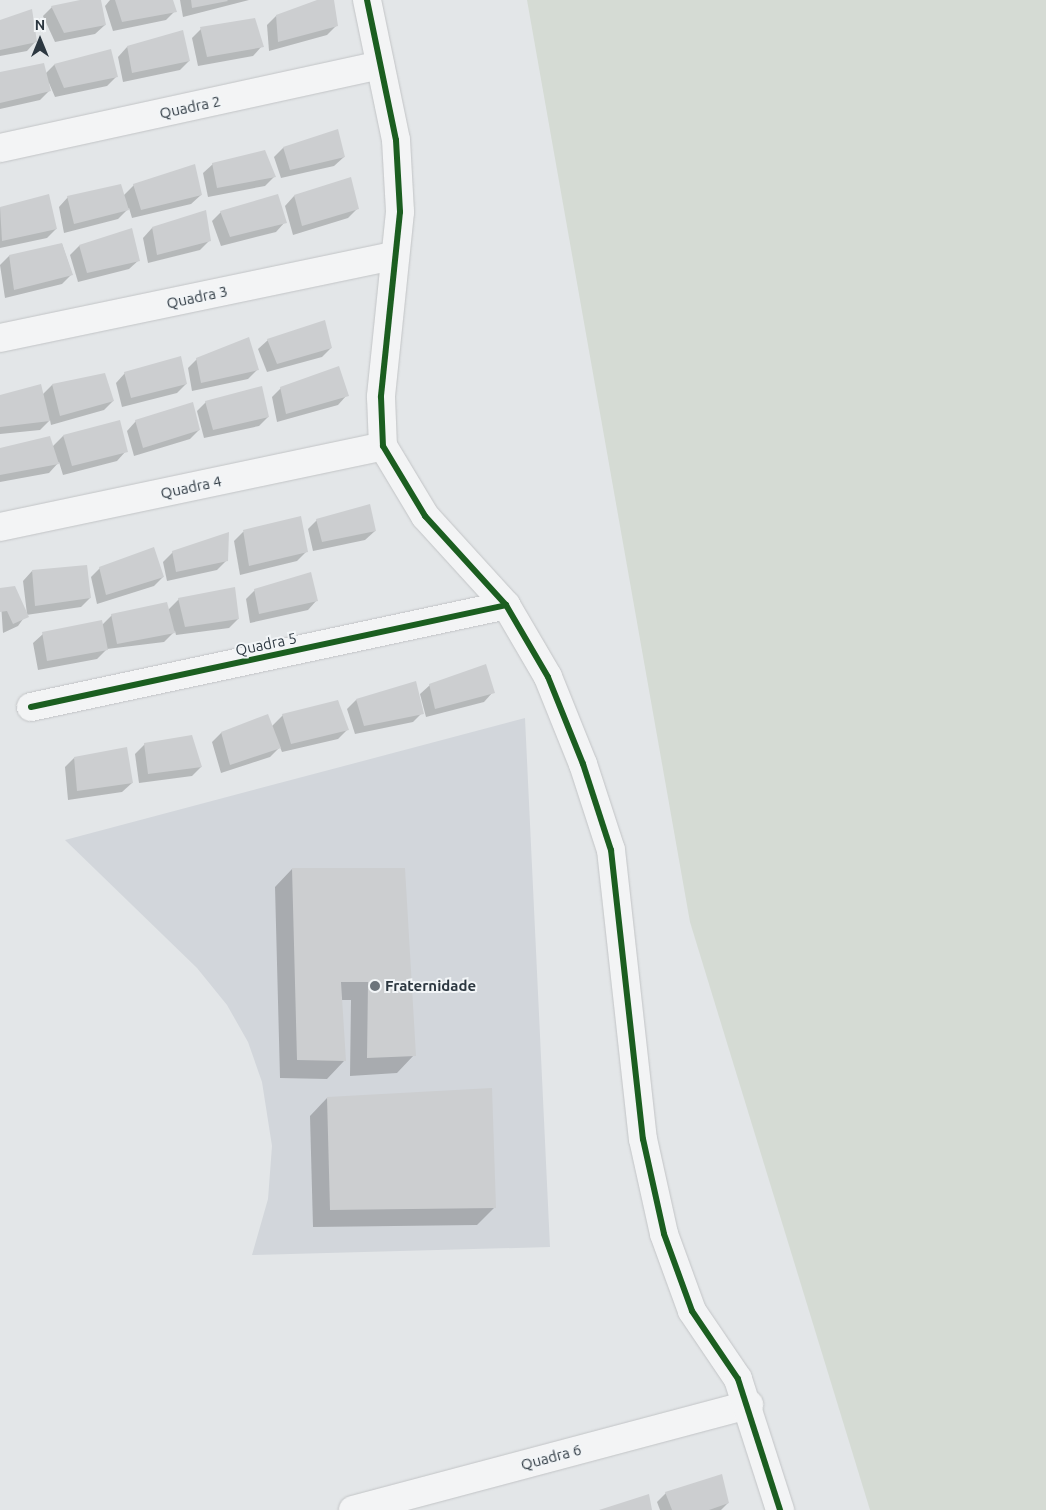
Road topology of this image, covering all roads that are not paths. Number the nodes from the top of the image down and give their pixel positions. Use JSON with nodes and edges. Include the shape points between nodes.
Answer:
{"nodes":[{"id":1,"x":367,"y":0,"type":"edge"},
{"id":2,"x":380,"y":65,"type":"junction"},
{"id":3,"x":0,"y":148,"type":"edge"},
{"id":4,"x":394,"y":256,"type":"junction"},
{"id":5,"x":0,"y":338,"type":"edge"},
{"id":6,"x":383,"y":446,"type":"junction"},
{"id":7,"x":0,"y":527,"type":"edge"},
{"id":8,"x":506,"y":605,"type":"junction"},
{"id":9,"x":31,"y":707,"type":"dead end"},
{"id":10,"x":749,"y":1405,"type":"junction"},
{"id":11,"x":353,"y":1510,"type":"edge"},
{"id":12,"x":780,"y":1510,"type":"edge"}],
"edges":[{"from":1,"to":2,"type":"street"},
{"from":2,"to":3,"type":"street","name":"Quadra 2"},
{"from":2,"to":4,"type":"street","via":[[396,140],[400,212]]},
{"from":4,"to":5,"type":"street","name":"Quadra 3"},
{"from":4,"to":6,"type":"street","via":[[381,397]]},
{"from":6,"to":7,"type":"street","name":"Quadra 4"},
{"from":6,"to":8,"type":"street","via":[[425,516]]},
{"from":8,"to":9,"type":"street","name":"Quadra 5"},
{"from":8,"to":10,"type":"street","via":[[548,677],[611,850],[643,1139],[664,1234],[692,1312],[723,1353]]},
{"from":10,"to":11,"type":"street","name":"Quadra 6"},
{"from":10,"to":12,"type":"street"}]}
